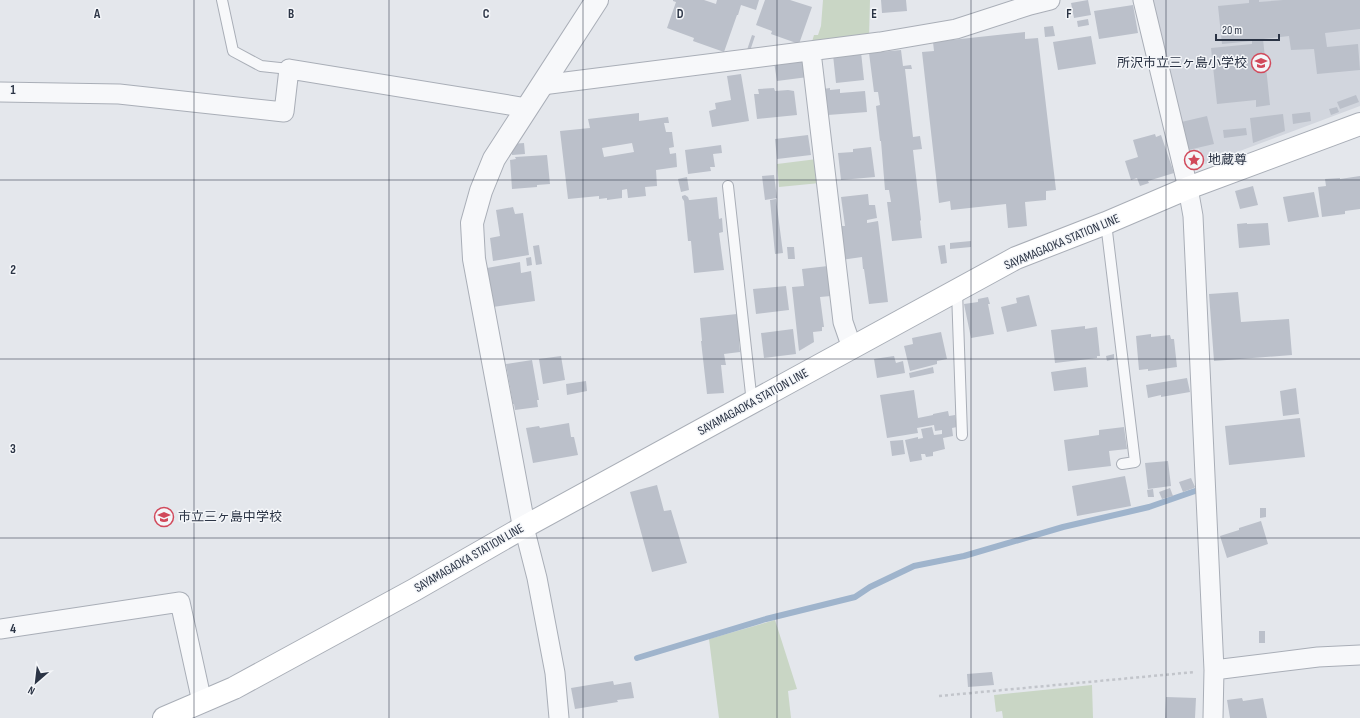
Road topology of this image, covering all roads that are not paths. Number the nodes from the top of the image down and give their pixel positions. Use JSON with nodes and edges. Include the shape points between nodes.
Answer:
{"nodes":[{"id":1,"x":222,"y":0,"type":"edge"},
{"id":2,"x":597,"y":0,"type":"edge"},
{"id":3,"x":1050,"y":0,"type":"edge"},
{"id":4,"x":1143,"y":0,"type":"edge"},
{"id":5,"x":811,"y":52,"type":"junction"},
{"id":6,"x":289,"y":69,"type":"junction"},
{"id":7,"x":542,"y":85,"type":"junction"},
{"id":8,"x":0,"y":92,"type":"edge"},
{"id":9,"x":527,"y":108,"type":"junction"},
{"id":10,"x":1360,"y":124,"type":"edge"},
{"id":11,"x":728,"y":186,"type":"dead end"},
{"id":12,"x":1188,"y":188,"type":"junction"},
{"id":13,"x":1106,"y":224,"type":"junction"},
{"id":14,"x":956,"y":291,"type":"junction"},
{"id":15,"x":852,"y":348,"type":"junction"},
{"id":16,"x":752,"y":402,"type":"junction"},
{"id":17,"x":962,"y":435,"type":"dead end"},
{"id":18,"x":1122,"y":464,"type":"dead end"},
{"id":19,"x":524,"y":527,"type":"junction"},
{"id":20,"x":0,"y":629,"type":"edge"},
{"id":21,"x":1360,"y":655,"type":"edge"},
{"id":22,"x":1214,"y":670,"type":"junction"},
{"id":23,"x":202,"y":702,"type":"junction"},
{"id":24,"x":164,"y":718,"type":"edge"},
{"id":25,"x":558,"y":718,"type":"edge"},
{"id":26,"x":1213,"y":718,"type":"edge"}],
"edges":[{"from":1,"to":6,"type":"lane","via":[[233,51],[261,66]]},
{"from":2,"to":7,"type":"street"},
{"from":3,"to":5,"type":"street","via":[[956,29]]},
{"from":4,"to":12,"type":"street"},
{"from":5,"to":7,"type":"street"},
{"from":5,"to":15,"type":"street","via":[[843,322]]},
{"from":6,"to":8,"type":"street","via":[[284,112],[119,94]]},
{"from":6,"to":9,"type":"street"},
{"from":7,"to":9,"type":"street"},
{"from":9,"to":19,"type":"street","via":[[494,159],[472,223],[474,259]]},
{"from":10,"to":12,"type":"main road","name":"SAYAMAGAOKA STATION LINE"},
{"from":11,"to":16,"type":"lane"},
{"from":12,"to":13,"type":"main road","name":"SAYAMAGAOKA STATION LINE"},
{"from":12,"to":22,"type":"street","via":[[1193,216]]},
{"from":13,"to":14,"type":"main road","name":"SAYAMAGAOKA STATION LINE","via":[[1016,258]]},
{"from":13,"to":18,"type":"lane","via":[[1135,462]]},
{"from":14,"to":15,"type":"main road","name":"SAYAMAGAOKA STATION LINE"},
{"from":14,"to":17,"type":"lane"},
{"from":15,"to":16,"type":"main road","name":"SAYAMAGAOKA STATION LINE"},
{"from":16,"to":19,"type":"main road","name":"SAYAMAGAOKA STATION LINE"},
{"from":19,"to":23,"type":"main road","name":"SAYAMAGAOKA STATION LINE","via":[[414,590],[241,684]]},
{"from":19,"to":25,"type":"street","via":[[537,578],[555,672]]},
{"from":20,"to":23,"type":"street","via":[[180,602]]},
{"from":21,"to":22,"type":"street","via":[[1318,657]]},
{"from":22,"to":26,"type":"street"},
{"from":23,"to":24,"type":"main road","name":"SAYAMAGAOKA STATION LINE"}]}
